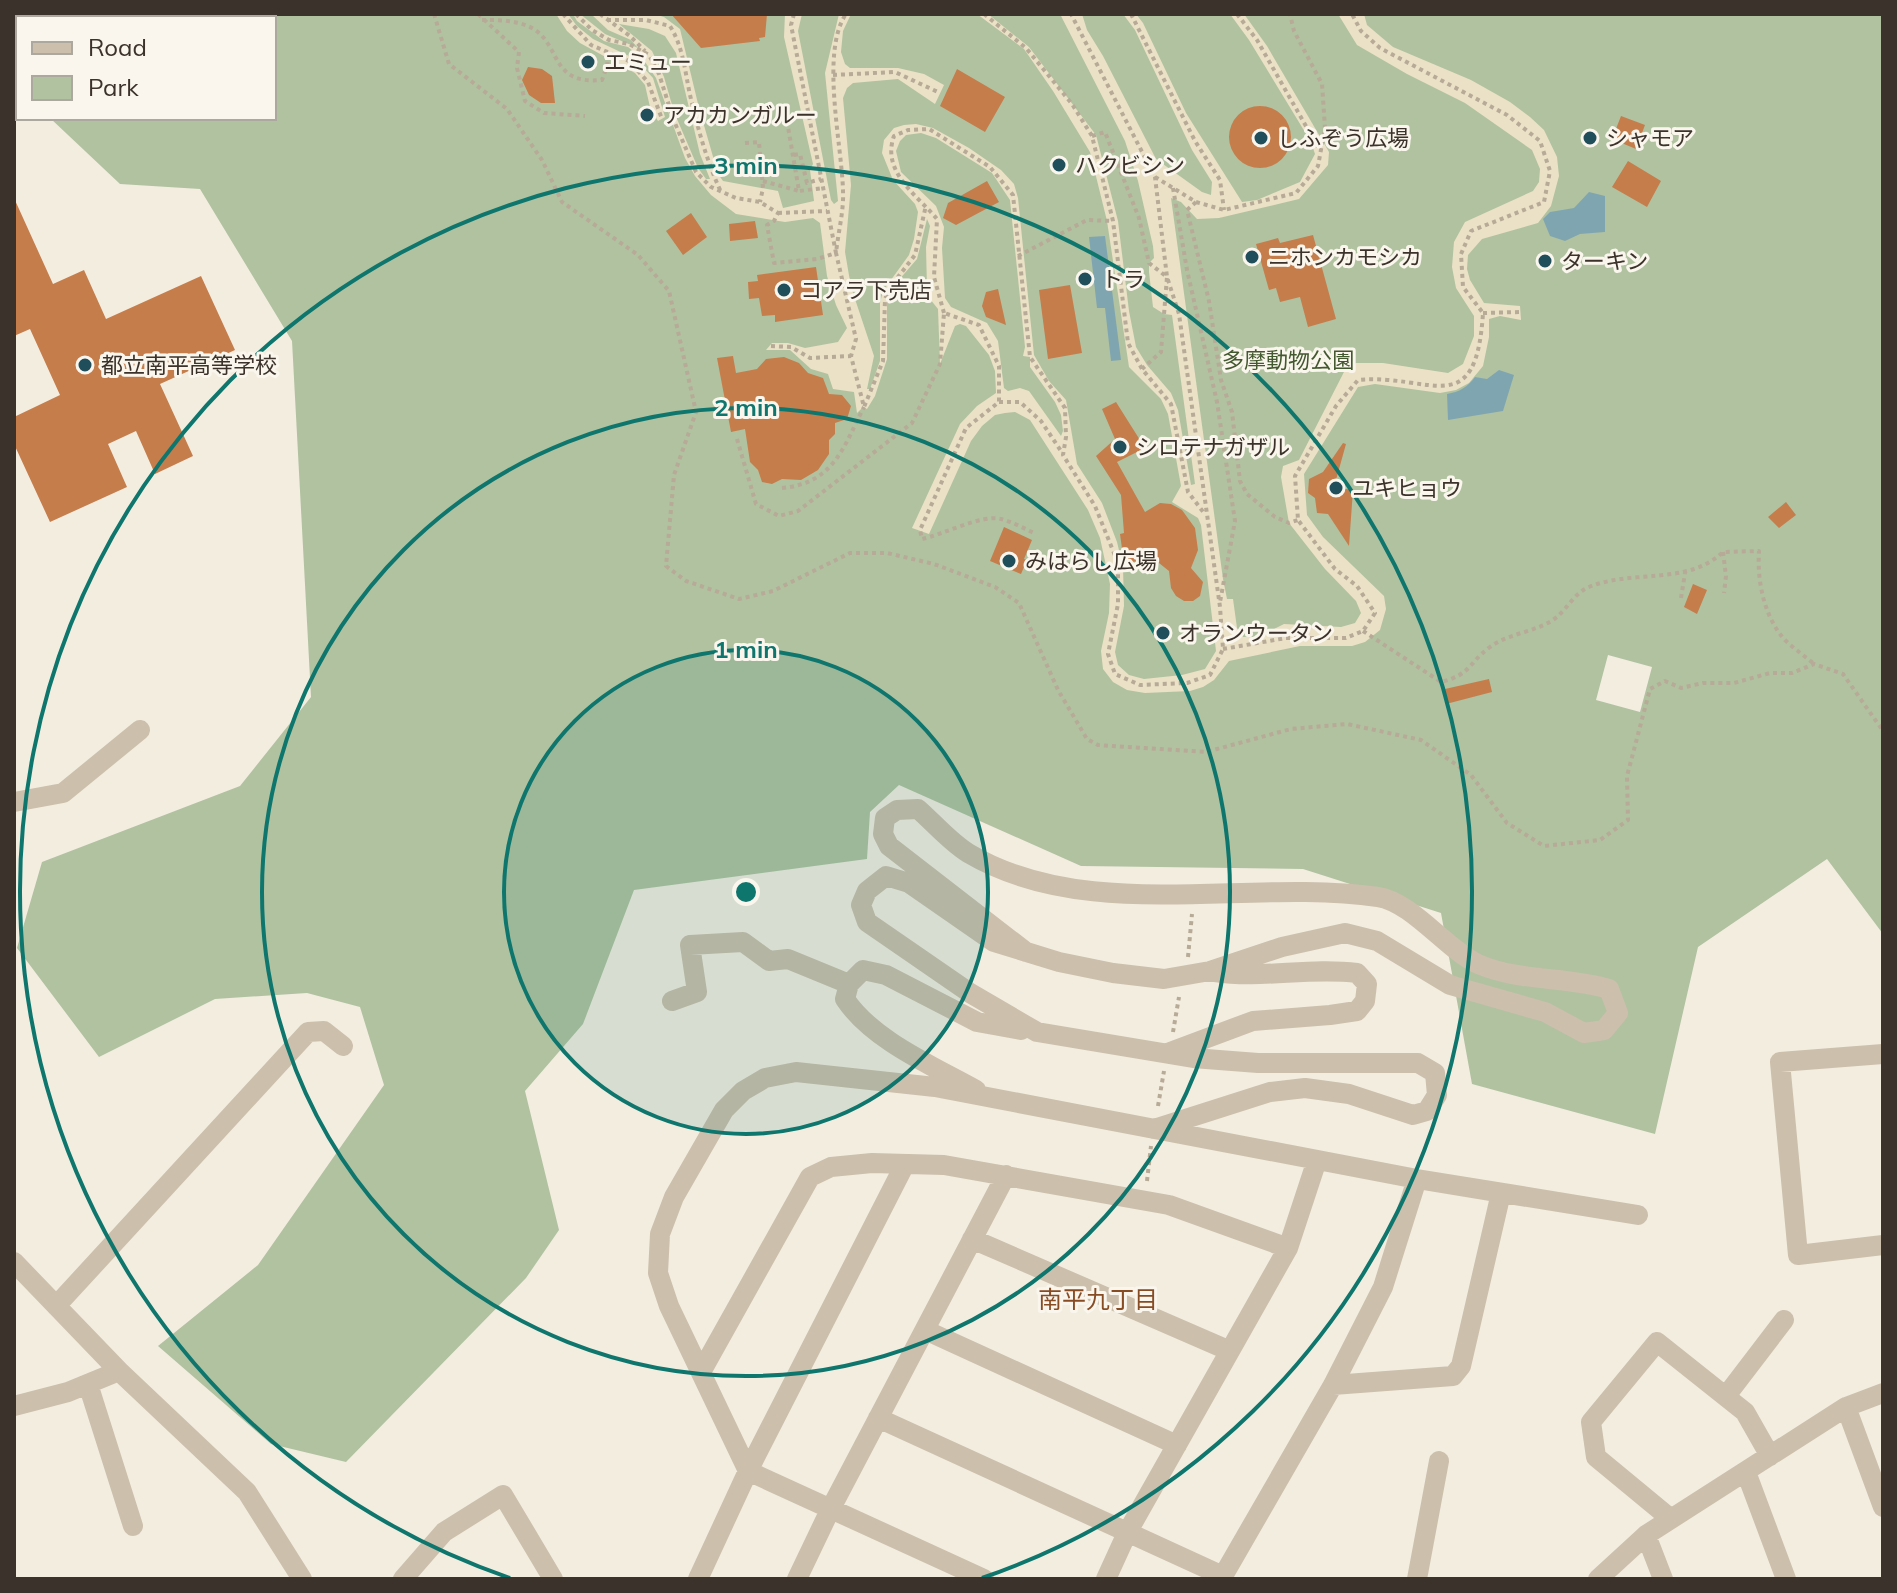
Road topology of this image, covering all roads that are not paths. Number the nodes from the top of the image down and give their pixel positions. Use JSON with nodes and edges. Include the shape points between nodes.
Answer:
{"nodes":[{"id":1,"x":140,"y":730,"type":"dead end"},
{"id":2,"x":14,"y":802,"type":"edge"},
{"id":3,"x":1026,"y":952,"type":"junction"},
{"id":4,"x":1210,"y":971,"type":"junction"},
{"id":5,"x":849,"y":984,"type":"junction"},
{"id":6,"x":672,"y":1001,"type":"dead end"},
{"id":7,"x":1037,"y":1032,"type":"junction"},
{"id":8,"x":343,"y":1046,"type":"dead end"},
{"id":9,"x":1168,"y":1053,"type":"junction"},
{"id":10,"x":1883,"y":1054,"type":"edge"},
{"id":11,"x":990,"y":1098,"type":"junction"},
{"id":12,"x":1156,"y":1119,"type":"junction"},
{"id":13,"x":1317,"y":1160,"type":"junction"},
{"id":14,"x":905,"y":1164,"type":"junction"},
{"id":15,"x":1006,"y":1175,"type":"junction"},
{"id":16,"x":1417,"y":1179,"type":"junction"},
{"id":17,"x":1501,"y":1193,"type":"junction"},
{"id":18,"x":1638,"y":1215,"type":"dead end"},
{"id":19,"x":972,"y":1239,"type":"junction"},
{"id":20,"x":1883,"y":1245,"type":"edge"},
{"id":21,"x":1288,"y":1248,"type":"junction"},
{"id":22,"x":14,"y":1262,"type":"edge"},
{"id":23,"x":56,"y":1306,"type":"junction"},
{"id":24,"x":1784,"y":1320,"type":"dead end"},
{"id":25,"x":925,"y":1330,"type":"junction"},
{"id":26,"x":1230,"y":1351,"type":"junction"},
{"id":27,"x":119,"y":1371,"type":"junction"},
{"id":28,"x":701,"y":1372,"type":"junction"},
{"id":29,"x":88,"y":1384,"type":"junction"},
{"id":30,"x":1333,"y":1385,"type":"junction"},
{"id":31,"x":1883,"y":1393,"type":"edge"},
{"id":32,"x":1726,"y":1396,"type":"junction"},
{"id":33,"x":14,"y":1406,"type":"edge"},
{"id":34,"x":1846,"y":1407,"type":"junction"},
{"id":35,"x":878,"y":1418,"type":"junction"},
{"id":36,"x":1177,"y":1445,"type":"junction"},
{"id":37,"x":1770,"y":1456,"type":"junction"},
{"id":38,"x":1439,"y":1461,"type":"dead end"},
{"id":39,"x":748,"y":1471,"type":"junction"},
{"id":40,"x":1746,"y":1472,"type":"junction"},
{"id":41,"x":1883,"y":1507,"type":"edge"},
{"id":42,"x":830,"y":1510,"type":"junction"},
{"id":43,"x":1671,"y":1519,"type":"junction"},
{"id":44,"x":133,"y":1526,"type":"dead end"},
{"id":45,"x":1127,"y":1533,"type":"junction"},
{"id":46,"x":1646,"y":1535,"type":"junction"},
{"id":47,"x":302,"y":1579,"type":"edge"},
{"id":48,"x":403,"y":1579,"type":"edge"},
{"id":49,"x":553,"y":1579,"type":"edge"},
{"id":50,"x":698,"y":1579,"type":"edge"},
{"id":51,"x":797,"y":1579,"type":"edge"},
{"id":52,"x":984,"y":1579,"type":"edge"},
{"id":53,"x":1106,"y":1579,"type":"edge"},
{"id":54,"x":1417,"y":1579,"type":"edge"},
{"id":55,"x":1598,"y":1579,"type":"edge"},
{"id":56,"x":1663,"y":1579,"type":"edge"},
{"id":57,"x":1786,"y":1579,"type":"edge"}],
"edges":[{"from":1,"to":2,"type":"street","via":[[63,793]]},
{"from":3,"to":4,"type":"street","via":[[1164,979]]},
{"from":3,"to":4,"type":"street","via":[[889,846],[883,834],[885,818],[897,810],[918,809],[966,852],[1011,874],[1082,890],[1383,898],[1477,963],[1609,989],[1618,1013],[1604,1030],[1584,1033],[1545,1012],[1450,985],[1377,941],[1345,933]]},
{"from":3,"to":7,"type":"street","via":[[994,942],[909,883],[886,876],[867,891],[861,905],[867,922],[903,948]]},
{"from":4,"to":9,"type":"street","via":[[1357,973],[1367,984],[1365,1001],[1357,1011],[1253,1021]]},
{"from":5,"to":6,"type":"street","via":[[788,959],[769,961],[743,942],[690,945],[697,992]]},
{"from":5,"to":7,"type":"street","via":[[863,970],[886,975],[977,1022]]},
{"from":5,"to":11,"type":"street","via":[[845,999],[854,1014]]},
{"from":7,"to":9,"type":"street"},
{"from":8,"to":23,"type":"street","via":[[324,1031],[308,1032]]},
{"from":9,"to":12,"type":"street","via":[[1258,1063],[1418,1063],[1435,1073],[1437,1095],[1427,1111],[1413,1115],[1349,1094],[1305,1088]]},
{"from":10,"to":20,"type":"street","via":[[1780,1062],[1798,1255]]},
{"from":11,"to":12,"type":"street"},
{"from":11,"to":28,"type":"street","via":[[796,1072],[765,1078],[743,1091],[724,1110],[688,1172],[660,1234],[658,1273]]},
{"from":12,"to":13,"type":"street"},
{"from":13,"to":16,"type":"street"},
{"from":13,"to":21,"type":"street"},
{"from":14,"to":15,"type":"street"},
{"from":14,"to":28,"type":"street","via":[[831,1167],[810,1177]]},
{"from":14,"to":39,"type":"street"},
{"from":15,"to":19,"type":"street"},
{"from":15,"to":21,"type":"street","via":[[1169,1205]]},
{"from":16,"to":17,"type":"street"},
{"from":16,"to":30,"type":"street","via":[[1383,1287]]},
{"from":17,"to":18,"type":"street"},
{"from":17,"to":30,"type":"street","via":[[1461,1366],[1453,1376]]},
{"from":19,"to":25,"type":"street"},
{"from":19,"to":26,"type":"street"},
{"from":21,"to":26,"type":"street"},
{"from":22,"to":23,"type":"street"},
{"from":23,"to":27,"type":"street"},
{"from":24,"to":32,"type":"street"},
{"from":25,"to":35,"type":"street"},
{"from":25,"to":36,"type":"street"},
{"from":26,"to":36,"type":"street"},
{"from":27,"to":29,"type":"street"},
{"from":27,"to":47,"type":"street","via":[[247,1492]]},
{"from":28,"to":39,"type":"street"},
{"from":29,"to":33,"type":"street"},
{"from":29,"to":44,"type":"street"},
{"from":30,"to":45,"type":"street","via":[[1223,1576]]},
{"from":31,"to":34,"type":"street"},
{"from":32,"to":37,"type":"street","via":[[1745,1412]]},
{"from":32,"to":43,"type":"street","via":[[1657,1342],[1591,1422],[1596,1457]]},
{"from":34,"to":37,"type":"street"},
{"from":34,"to":41,"type":"street"},
{"from":35,"to":42,"type":"street"},
{"from":35,"to":45,"type":"street"},
{"from":36,"to":45,"type":"street"},
{"from":37,"to":40,"type":"street"},
{"from":38,"to":54,"type":"street"},
{"from":39,"to":42,"type":"street"},
{"from":39,"to":50,"type":"street"},
{"from":40,"to":43,"type":"street"},
{"from":40,"to":57,"type":"street"},
{"from":42,"to":51,"type":"street"},
{"from":42,"to":52,"type":"street"},
{"from":43,"to":46,"type":"street"},
{"from":45,"to":53,"type":"street"},
{"from":46,"to":55,"type":"street"},
{"from":46,"to":56,"type":"street"},
{"from":48,"to":49,"type":"street","via":[[444,1532],[503,1495]]}]}
